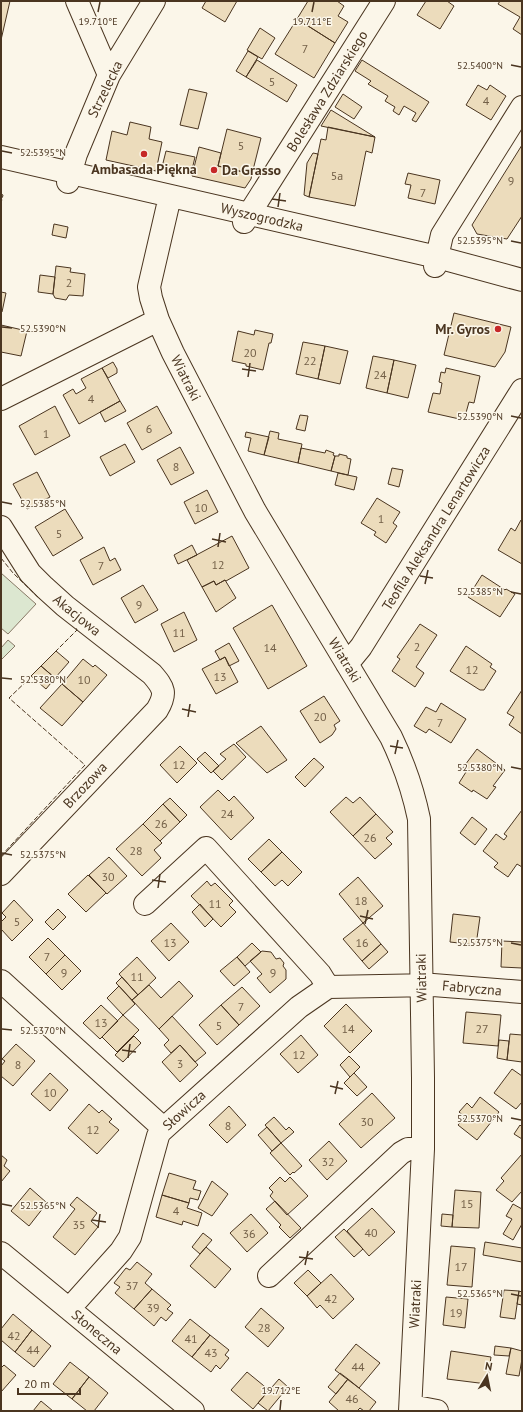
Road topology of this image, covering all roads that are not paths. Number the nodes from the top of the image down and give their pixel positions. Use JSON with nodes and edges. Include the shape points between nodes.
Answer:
{"nodes":[{"id":1,"x":77,"y":1,"type":"edge"},
{"id":2,"x":154,"y":1,"type":"edge"},
{"id":3,"x":384,"y":1,"type":"edge"},
{"id":4,"x":109,"y":75,"type":"junction"},
{"id":5,"x":522,"y":107,"type":"edge"},
{"id":6,"x":1,"y":157,"type":"edge"},
{"id":7,"x":69,"y":177,"type":"junction"},
{"id":8,"x":168,"y":205,"type":"dead end"},
{"id":9,"x":247,"y":218,"type":"junction"},
{"id":10,"x":436,"y":262,"type":"junction"},
{"id":11,"x":522,"y":280,"type":"edge"},
{"id":12,"x":158,"y":320,"type":"junction"},
{"id":13,"x":522,"y":390,"type":"edge"},
{"id":14,"x":1,"y":399,"type":"edge"},
{"id":15,"x":1,"y":526,"type":"edge"},
{"id":16,"x":347,"y":664,"type":"junction"},
{"id":17,"x":163,"y":693,"type":"joint"},
{"id":18,"x":1,"y":874,"type":"edge"},
{"id":19,"x":144,"y":904,"type":"dead end"},
{"id":20,"x":1,"y":981,"type":"edge"},
{"id":21,"x":422,"y":985,"type":"junction"},
{"id":22,"x":328,"y":987,"type":"junction"},
{"id":23,"x":522,"y":992,"type":"edge"},
{"id":24,"x":163,"y":1128,"type":"junction"},
{"id":25,"x":423,"y":1149,"type":"junction"},
{"id":26,"x":1,"y":1253,"type":"edge"},
{"id":27,"x":269,"y":1276,"type":"dead end"},
{"id":28,"x":69,"y":1309,"type":"junction"},
{"id":29,"x":410,"y":1408,"type":"edge"},
{"id":30,"x":193,"y":1411,"type":"edge"},
{"id":31,"x":437,"y":1411,"type":"edge"}],
"edges":[{"from":1,"to":4,"type":"street"},
{"from":2,"to":4,"type":"street","name":"Strzelecka"},
{"from":3,"to":9,"type":"street","name":"Bolesława Zdziarskiego"},
{"from":4,"to":7,"type":"street","name":"Strzelecka"},
{"from":5,"to":10,"type":"street","via":[[442,235]]},
{"from":6,"to":7,"type":"street","name":"Wyszogrodzka"},
{"from":7,"to":9,"type":"street","name":"Wyszogrodzka"},
{"from":8,"to":12,"type":"street","name":"Wiatraki","via":[[149,287]]},
{"from":9,"to":10,"type":"street","name":"Wyszogrodzka"},
{"from":10,"to":11,"type":"street","name":"Wyszogrodzka"},
{"from":12,"to":14,"type":"street"},
{"from":12,"to":16,"type":"street","name":"Wiatraki","via":[[255,511]]},
{"from":13,"to":16,"type":"street","name":"Teofila Aleksandra Lenartowicza","via":[[361,647]]},
{"from":15,"to":17,"type":"street","name":"Akacjowa","via":[[30,574],[65,606],[152,674]]},
{"from":16,"to":21,"type":"street","name":"Wiatraki","via":[[401,757],[415,797],[419,819]]},
{"from":17,"to":18,"type":"street","name":"Brzozowa","via":[[157,710]]},
{"from":19,"to":22,"type":"street","via":[[206,848],[320,974]]},
{"from":20,"to":24,"type":"street"},
{"from":21,"to":22,"type":"street"},
{"from":21,"to":23,"type":"street","name":"Fabryczna"},
{"from":21,"to":25,"type":"street","name":"Wiatraki"},
{"from":22,"to":24,"type":"street","name":"Słowicza","via":[[299,1007]]},
{"from":24,"to":28,"type":"street","name":"Słowicza","via":[[158,1136],[130,1238]]},
{"from":25,"to":27,"type":"street","via":[[408,1149],[401,1153]]},
{"from":25,"to":29,"type":"street","name":"Wiatraki"},
{"from":26,"to":28,"type":"street","name":"Słoneczna"},
{"from":28,"to":30,"type":"street","name":"Słoneczna"},
{"from":29,"to":31,"type":"street"}]}
